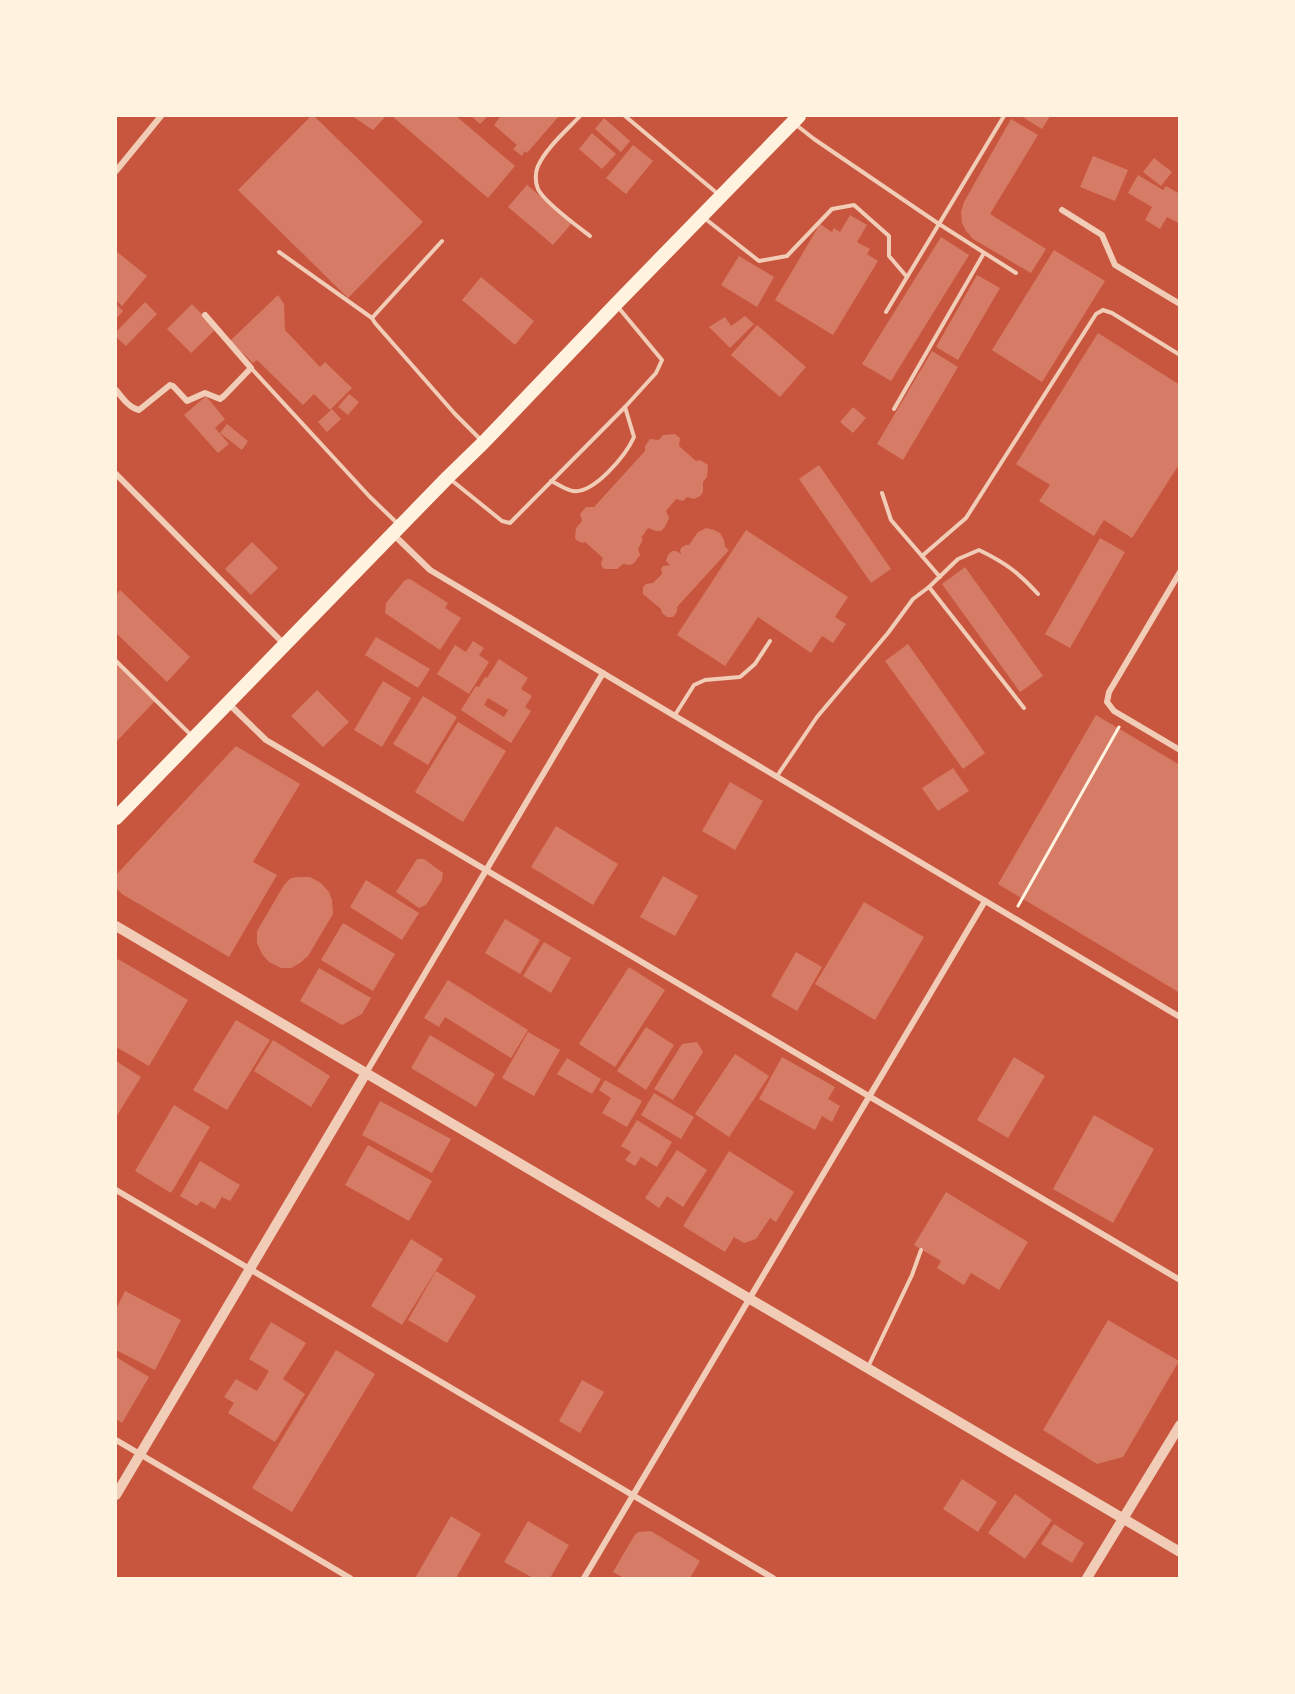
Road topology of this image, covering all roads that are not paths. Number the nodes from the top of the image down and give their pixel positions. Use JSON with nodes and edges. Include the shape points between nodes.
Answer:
{"nodes":[{"id":1,"x":161,"y":116,"type":"edge"},
{"id":2,"x":580,"y":116,"type":"edge"},
{"id":3,"x":626,"y":116,"type":"edge"},
{"id":4,"x":1004,"y":116,"type":"edge"},
{"id":5,"x":796,"y":119,"type":"edge"},
{"id":6,"x":116,"y":171,"type":"edge"},
{"id":7,"x":721,"y":196,"type":"junction"},
{"id":8,"x":1062,"y":210,"type":"dead end"},
{"id":9,"x":702,"y":216,"type":"junction"},
{"id":10,"x":939,"y":224,"type":"junction"},
{"id":11,"x":590,"y":236,"type":"dead end"},
{"id":12,"x":442,"y":242,"type":"dead end"},
{"id":13,"x":279,"y":252,"type":"dead end"},
{"id":14,"x":984,"y":253,"type":"junction"},
{"id":15,"x":1016,"y":273,"type":"dead end"},
{"id":16,"x":907,"y":277,"type":"junction"},
{"id":17,"x":616,"y":304,"type":"junction"},
{"id":18,"x":1179,"y":304,"type":"edge"},
{"id":19,"x":886,"y":312,"type":"dead end"},
{"id":20,"x":205,"y":315,"type":"dead end"},
{"id":21,"x":372,"y":318,"type":"junction"},
{"id":22,"x":1179,"y":355,"type":"edge"},
{"id":23,"x":251,"y":368,"type":"junction"},
{"id":24,"x":116,"y":390,"type":"edge"},
{"id":25,"x":625,"y":407,"type":"junction"},
{"id":26,"x":894,"y":409,"type":"dead end"},
{"id":27,"x":483,"y":443,"type":"junction"},
{"id":28,"x":116,"y":474,"type":"edge"},
{"id":29,"x":448,"y":477,"type":"junction"},
{"id":30,"x":551,"y":481,"type":"junction"},
{"id":31,"x":882,"y":493,"type":"dead end"},
{"id":32,"x":396,"y":530,"type":"junction"},
{"id":33,"x":922,"y":556,"type":"junction"},
{"id":34,"x":1179,"y":572,"type":"edge"},
{"id":35,"x":940,"y":577,"type":"junction"},
{"id":36,"x":929,"y":587,"type":"junction"},
{"id":37,"x":1038,"y":594,"type":"dead end"},
{"id":38,"x":770,"y":641,"type":"dead end"},
{"id":39,"x":284,"y":645,"type":"junction"},
{"id":40,"x":116,"y":661,"type":"edge"},
{"id":41,"x":603,"y":673,"type":"junction"},
{"id":42,"x":228,"y":703,"type":"junction"},
{"id":43,"x":1024,"y":708,"type":"dead end"},
{"id":44,"x":675,"y":716,"type":"junction"},
{"id":45,"x":194,"y":737,"type":"junction"},
{"id":46,"x":1179,"y":750,"type":"edge"},
{"id":47,"x":777,"y":777,"type":"junction"},
{"id":48,"x":116,"y":818,"type":"edge"},
{"id":49,"x":486,"y":870,"type":"junction"},
{"id":50,"x":985,"y":901,"type":"junction"},
{"id":51,"x":116,"y":926,"type":"edge"},
{"id":52,"x":1179,"y":1017,"type":"edge"},
{"id":53,"x":366,"y":1073,"type":"junction"},
{"id":54,"x":869,"y":1096,"type":"junction"},
{"id":55,"x":116,"y":1190,"type":"edge"},
{"id":56,"x":921,"y":1251,"type":"dead end"},
{"id":57,"x":249,"y":1269,"type":"junction"},
{"id":58,"x":1179,"y":1280,"type":"edge"},
{"id":59,"x":749,"y":1299,"type":"junction"},
{"id":60,"x":867,"y":1369,"type":"junction"},
{"id":61,"x":1179,"y":1425,"type":"edge"},
{"id":62,"x":116,"y":1440,"type":"edge"},
{"id":63,"x":140,"y":1454,"type":"junction"},
{"id":64,"x":116,"y":1496,"type":"edge"},
{"id":65,"x":633,"y":1496,"type":"junction"},
{"id":66,"x":1122,"y":1518,"type":"junction"},
{"id":67,"x":1179,"y":1552,"type":"edge"},
{"id":68,"x":350,"y":1578,"type":"edge"},
{"id":69,"x":584,"y":1578,"type":"edge"},
{"id":70,"x":773,"y":1578,"type":"edge"},
{"id":71,"x":1087,"y":1578,"type":"edge"}],
"edges":[{"from":1,"to":6,"type":"street"},
{"from":2,"to":11,"type":"lane","via":[[543,157],[536,168],[536,180],[545,197]]},
{"from":3,"to":7,"type":"lane"},
{"from":4,"to":10,"type":"lane"},
{"from":5,"to":7,"type":"main road"},
{"from":5,"to":10,"type":"lane","via":[[814,139]]},
{"from":7,"to":9,"type":"main road"},
{"from":8,"to":18,"type":"street","via":[[1102,235],[1115,265]]},
{"from":9,"to":16,"type":"lane","via":[[759,261],[787,255],[832,209],[854,206],[889,236],[889,256]]},
{"from":9,"to":17,"type":"main road"},
{"from":10,"to":14,"type":"lane"},
{"from":10,"to":16,"type":"lane"},
{"from":12,"to":21,"type":"lane"},
{"from":13,"to":21,"type":"lane"},
{"from":14,"to":15,"type":"lane"},
{"from":14,"to":26,"type":"lane"},
{"from":16,"to":19,"type":"lane"},
{"from":17,"to":25,"type":"lane","via":[[662,360],[656,373]]},
{"from":17,"to":27,"type":"main road"},
{"from":20,"to":23,"type":"street"},
{"from":21,"to":27,"type":"lane"},
{"from":22,"to":33,"type":"lane","via":[[1112,313],[1103,310],[1096,314],[966,518]]},
{"from":23,"to":24,"type":"street","via":[[220,399],[205,393],[186,402],[170,385],[136,410]]},
{"from":23,"to":32,"type":"lane"},
{"from":25,"to":30,"type":"lane"},
{"from":25,"to":30,"type":"lane","via":[[634,437],[596,484],[572,491]]},
{"from":27,"to":29,"type":"main road"},
{"from":28,"to":39,"type":"street"},
{"from":29,"to":30,"type":"lane","via":[[492,514],[510,523]]},
{"from":29,"to":32,"type":"main road"},
{"from":31,"to":33,"type":"lane","via":[[891,520]]},
{"from":32,"to":39,"type":"main road"},
{"from":32,"to":41,"type":"street","via":[[430,570]]},
{"from":33,"to":35,"type":"lane"},
{"from":34,"to":46,"type":"street","via":[[1109,692],[1107,702],[1114,711]]},
{"from":35,"to":36,"type":"lane"},
{"from":35,"to":37,"type":"lane","via":[[958,560],[979,550],[1022,576]]},
{"from":36,"to":43,"type":"lane"},
{"from":36,"to":47,"type":"lane","via":[[913,599],[817,717]]},
{"from":38,"to":44,"type":"lane","via":[[755,664],[740,677],[705,680],[694,685]]},
{"from":39,"to":42,"type":"main road"},
{"from":40,"to":45,"type":"lane"},
{"from":41,"to":44,"type":"street"},
{"from":41,"to":49,"type":"street"},
{"from":42,"to":45,"type":"main road"},
{"from":42,"to":49,"type":"street","via":[[266,740]]},
{"from":44,"to":47,"type":"street"},
{"from":45,"to":48,"type":"main road"},
{"from":47,"to":50,"type":"street"},
{"from":49,"to":53,"type":"street"},
{"from":49,"to":54,"type":"street"},
{"from":50,"to":52,"type":"street"},
{"from":50,"to":54,"type":"street"},
{"from":51,"to":53,"type":"street"},
{"from":53,"to":57,"type":"street"},
{"from":53,"to":59,"type":"street"},
{"from":54,"to":58,"type":"street"},
{"from":54,"to":59,"type":"street"},
{"from":55,"to":57,"type":"street"},
{"from":56,"to":60,"type":"lane"},
{"from":57,"to":63,"type":"street"},
{"from":57,"to":65,"type":"street"},
{"from":59,"to":60,"type":"street"},
{"from":59,"to":65,"type":"street"},
{"from":60,"to":66,"type":"street"},
{"from":61,"to":66,"type":"street"},
{"from":62,"to":63,"type":"street"},
{"from":63,"to":64,"type":"street"},
{"from":63,"to":68,"type":"street"},
{"from":65,"to":69,"type":"street"},
{"from":65,"to":70,"type":"street"},
{"from":66,"to":67,"type":"street"},
{"from":66,"to":71,"type":"street"}]}
